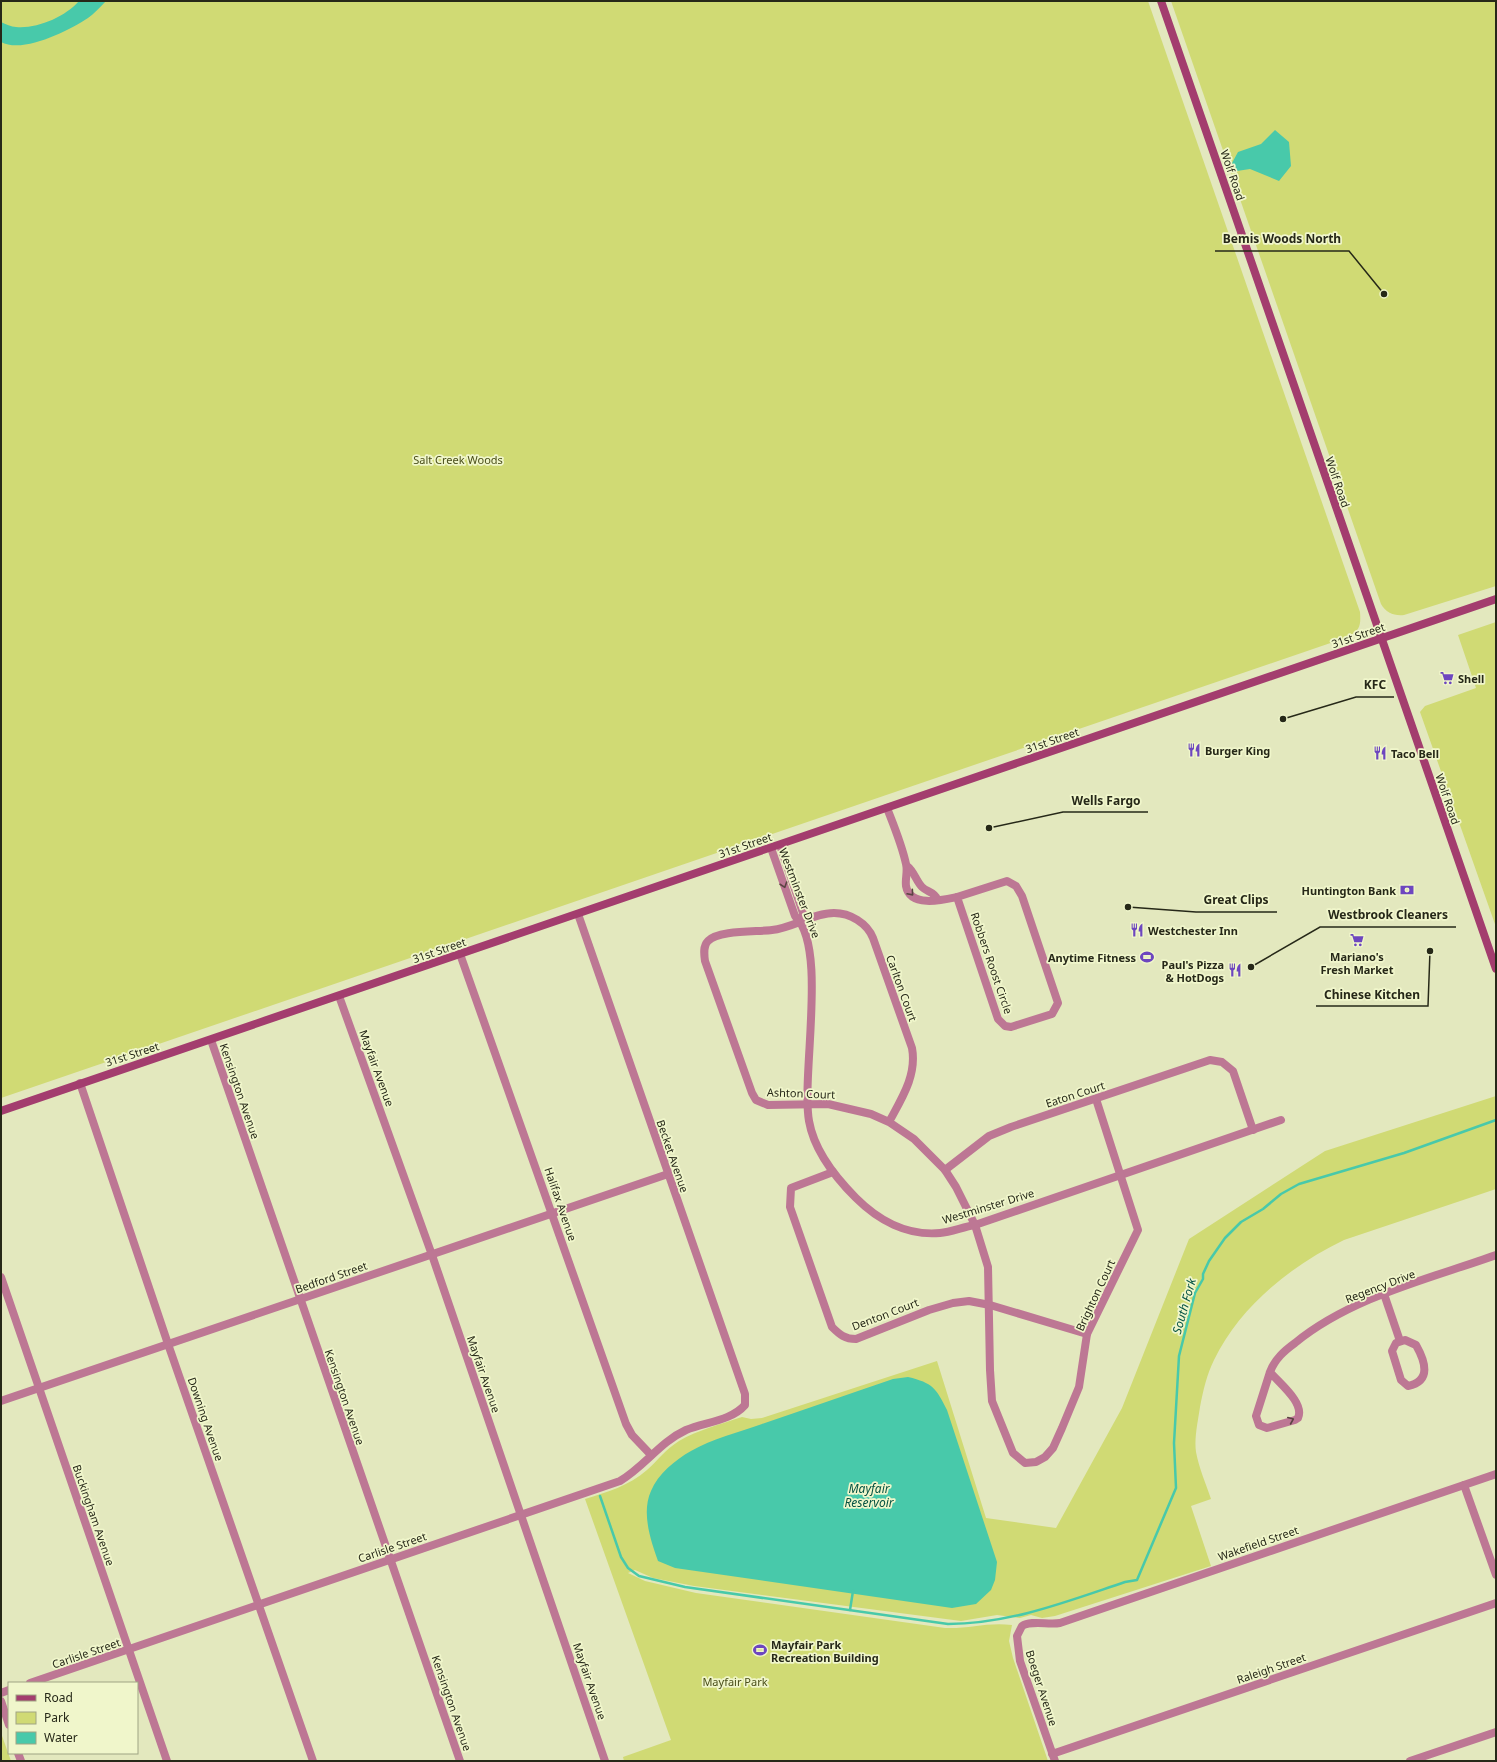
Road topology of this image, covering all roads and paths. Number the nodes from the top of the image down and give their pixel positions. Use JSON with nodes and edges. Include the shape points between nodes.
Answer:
{"nodes":[{"id":1,"x":1161,"y":1,"type":"edge"},
{"id":2,"x":1496,"y":599,"type":"edge"},
{"id":3,"x":1381,"y":639,"type":"junction"},
{"id":4,"x":887,"y":808,"type":"junction"},
{"id":5,"x":780,"y":845,"type":"junction"},
{"id":6,"x":771,"y":848,"type":"junction"},
{"id":7,"x":907,"y":866,"type":"junction"},
{"id":8,"x":957,"y":897,"type":"junction"},
{"id":9,"x":937,"y":899,"type":"junction"},
{"id":10,"x":578,"y":914,"type":"junction"},
{"id":11,"x":801,"y":922,"type":"junction"},
{"id":12,"x":460,"y":954,"type":"junction"},
{"id":13,"x":1496,"y":969,"type":"edge"},
{"id":14,"x":340,"y":996,"type":"junction"},
{"id":15,"x":210,"y":1040,"type":"junction"},
{"id":16,"x":80,"y":1083,"type":"junction"},
{"id":17,"x":1096,"y":1098,"type":"junction"},
{"id":18,"x":808,"y":1103,"type":"junction"},
{"id":19,"x":1,"y":1111,"type":"edge"},
{"id":20,"x":1281,"y":1120,"type":"dead end"},
{"id":21,"x":890,"y":1122,"type":"junction"},
{"id":22,"x":1253,"y":1130,"type":"junction"},
{"id":23,"x":945,"y":1170,"type":"junction"},
{"id":24,"x":833,"y":1172,"type":"junction"},
{"id":25,"x":668,"y":1174,"type":"junction"},
{"id":26,"x":1121,"y":1174,"type":"junction"},
{"id":27,"x":553,"y":1213,"type":"junction"},
{"id":28,"x":975,"y":1224,"type":"junction"},
{"id":29,"x":432,"y":1254,"type":"junction"},
{"id":30,"x":1496,"y":1255,"type":"edge"},
{"id":31,"x":1,"y":1277,"type":"edge"},
{"id":32,"x":1384,"y":1294,"type":"junction"},
{"id":33,"x":300,"y":1300,"type":"junction"},
{"id":34,"x":990,"y":1305,"type":"junction"},
{"id":35,"x":1087,"y":1334,"type":"junction"},
{"id":36,"x":1400,"y":1341,"type":"junction"},
{"id":37,"x":168,"y":1344,"type":"junction"},
{"id":38,"x":1270,"y":1372,"type":"junction"},
{"id":39,"x":39,"y":1388,"type":"junction"},
{"id":40,"x":1,"y":1401,"type":"edge"},
{"id":41,"x":746,"y":1405,"type":"joint"},
{"id":42,"x":651,"y":1455,"type":"junction"},
{"id":43,"x":1496,"y":1474,"type":"edge"},
{"id":44,"x":1464,"y":1485,"type":"junction"},
{"id":45,"x":521,"y":1515,"type":"junction"},
{"id":46,"x":390,"y":1559,"type":"junction"},
{"id":47,"x":1496,"y":1575,"type":"edge"},
{"id":48,"x":1496,"y":1602,"type":"edge"},
{"id":49,"x":259,"y":1603,"type":"junction"},
{"id":50,"x":1026,"y":1624,"type":"joint"},
{"id":51,"x":129,"y":1650,"type":"junction"},
{"id":52,"x":33,"y":1682,"type":"edge"},
{"id":53,"x":1,"y":1701,"type":"edge"},
{"id":54,"x":8,"y":1722,"type":"edge"},
{"id":55,"x":1496,"y":1732,"type":"edge"},
{"id":56,"x":1054,"y":1758,"type":"edge"},
{"id":57,"x":167,"y":1761,"type":"edge"},
{"id":58,"x":314,"y":1761,"type":"edge"},
{"id":59,"x":460,"y":1761,"type":"edge"},
{"id":60,"x":605,"y":1761,"type":"edge"},
{"id":61,"x":1410,"y":1761,"type":"edge"}],
"edges":[{"from":1,"to":3,"type":"main road","name":"Wolf Road"},
{"from":2,"to":3,"type":"main road","name":"31st Street"},
{"from":3,"to":4,"type":"main road","name":"31st Street"},
{"from":3,"to":13,"type":"main road","name":"Wolf Road"},
{"from":4,"to":5,"type":"main road","name":"31st Street"},
{"from":4,"to":7,"type":"street","name":"Robbers Roost Circle"},
{"from":5,"to":6,"type":"main road","name":"31st Street"},
{"from":5,"to":11,"type":"street","via":[[803,913]]},
{"from":6,"to":10,"type":"main road","name":"31st Street"},
{"from":6,"to":11,"type":"street","name":"Westminster Drive","one_way":true,"via":[[795,916]]},
{"from":7,"to":9,"type":"street","name":"Robbers Roost Circle","via":[[922,887],[935,894]]},
{"from":7,"to":9,"type":"street","name":"Robbers Roost Circle","one_way":true,"via":[[906,887],[911,895],[921,900]]},
{"from":8,"to":8,"type":"street","name":"Robbers Roost Circle","via":[[998,1018],[1002,1023],[1016,1027],[1052,1014],[1057,1007],[1057,997],[1022,896],[1016,886],[1007,881]]},
{"from":8,"to":9,"type":"street","name":"Robbers Roost Circle"},
{"from":10,"to":12,"type":"main road","name":"31st Street"},
{"from":10,"to":25,"type":"street","name":"Becket Avenue"},
{"from":11,"to":18,"type":"street","name":"Westminster Drive","via":[[809,950],[812,983],[807,1060]]},
{"from":11,"to":18,"type":"street","name":"Ashton Court","via":[[774,930],[718,935],[708,941],[704,953],[754,1097],[768,1105]]},
{"from":11,"to":21,"type":"street","name":"Carlton Court","via":[[834,913],[852,917],[871,933],[914,1057],[908,1084]]},
{"from":12,"to":14,"type":"main road","name":"31st Street"},
{"from":12,"to":27,"type":"street","name":"Halifax Avenue"},
{"from":14,"to":15,"type":"main road","name":"31st Street"},
{"from":14,"to":29,"type":"street","name":"Mayfair Avenue"},
{"from":15,"to":16,"type":"main road","name":"31st Street"},
{"from":15,"to":33,"type":"street","name":"Kensington Avenue"},
{"from":16,"to":19,"type":"main road","name":"31st Street"},
{"from":16,"to":37,"type":"street","name":"Downing Avenue"},
{"from":17,"to":22,"type":"street","name":"Eaton Court","via":[[1210,1060],[1222,1062],[1233,1071]]},
{"from":17,"to":23,"type":"street","name":"Eaton Court","via":[[989,1136]]},
{"from":17,"to":26,"type":"street","name":"Brighton Court"},
{"from":18,"to":21,"type":"street","name":"Ashton Court","via":[[845,1107]]},
{"from":18,"to":24,"type":"street","name":"Westminster Drive","via":[[809,1122],[816,1142]]},
{"from":20,"to":22,"type":"street","name":"Westminster Drive"},
{"from":21,"to":23,"type":"street","name":"Ashton Court","via":[[914,1139]]},
{"from":22,"to":26,"type":"street","name":"Westminster Drive"},
{"from":23,"to":28,"type":"street","name":"Ashton Court"},
{"from":24,"to":28,"type":"street","name":"Westminster Drive","via":[[866,1208],[886,1222],[909,1231],[939,1233]]},
{"from":24,"to":34,"type":"street","name":"Denton Court","via":[[791,1188],[790,1207],[832,1327],[840,1335],[846,1339],[856,1339],[953,1303],[969,1301]]},
{"from":25,"to":27,"type":"street","name":"Bedford Street"},
{"from":25,"to":41,"type":"street","name":"Becket Avenue","via":[[745,1394]]},
{"from":26,"to":28,"type":"street","name":"Westminster Drive"},
{"from":26,"to":35,"type":"street","name":"Brighton Court","via":[[1138,1230]]},
{"from":27,"to":29,"type":"street","name":"Bedford Street"},
{"from":27,"to":42,"type":"street","name":"Halifax Avenue","via":[[626,1424],[632,1435]]},
{"from":28,"to":34,"type":"street","name":"Ashton Court","via":[[988,1267]]},
{"from":29,"to":33,"type":"street","name":"Bedford Street"},
{"from":29,"to":45,"type":"street","name":"Mayfair Avenue"},
{"from":30,"to":32,"type":"street","name":"Regency Drive"},
{"from":31,"to":39,"type":"street","name":"Buckingham Avenue"},
{"from":32,"to":36,"type":"street"},
{"from":32,"to":38,"type":"street","name":"Regency Drive","via":[[1318,1326],[1276,1359]]},
{"from":33,"to":37,"type":"street","name":"Bedford Street"},
{"from":33,"to":46,"type":"street","name":"Kensington Avenue"},
{"from":34,"to":35,"type":"street","name":"Denton Court"},
{"from":34,"to":35,"type":"street","name":"Brighton Court","via":[[992,1401],[1013,1454],[1025,1463],[1036,1462],[1053,1448],[1079,1387]]},
{"from":36,"to":36,"type":"street","via":[[1392,1351],[1401,1380],[1408,1386],[1416,1384],[1424,1377],[1425,1369],[1418,1349],[1413,1343]]},
{"from":37,"to":39,"type":"street","name":"Bedford Street"},
{"from":37,"to":49,"type":"street","name":"Downing Avenue"},
{"from":38,"to":38,"type":"street","name":"Regency Drive","one_way":true,"via":[[1256,1416],[1263,1427],[1272,1428],[1295,1420],[1300,1414],[1298,1403]]},
{"from":39,"to":40,"type":"street","name":"Bedford Street"},
{"from":39,"to":51,"type":"street","name":"Buckingham Avenue"},
{"from":41,"to":42,"type":"street","name":"Carlisle Street","via":[[736,1413],[677,1435]]},
{"from":42,"to":45,"type":"street","name":"Carlisle Street","via":[[638,1470],[620,1481]]},
{"from":43,"to":44,"type":"street","name":"Wakefield Street"},
{"from":44,"to":47,"type":"street"},
{"from":44,"to":50,"type":"street","name":"Wakefield Street","via":[[1060,1623]]},
{"from":45,"to":46,"type":"street","name":"Carlisle Street"},
{"from":45,"to":60,"type":"street","name":"Mayfair Avenue"},
{"from":46,"to":49,"type":"street","name":"Carlisle Street"},
{"from":46,"to":59,"type":"street","name":"Kensington Avenue"},
{"from":48,"to":56,"type":"street","name":"Raleigh Street"},
{"from":49,"to":51,"type":"street","name":"Carlisle Street"},
{"from":49,"to":58,"type":"street","name":"Downing Avenue"},
{"from":50,"to":56,"type":"street","name":"Boeger Avenue","via":[[1017,1636],[1018,1654]]},
{"from":51,"to":52,"type":"street","name":"Carlisle Street"},
{"from":51,"to":57,"type":"street","name":"Buckingham Avenue"},
{"from":53,"to":54,"type":"street"},
{"from":55,"to":61,"type":"street"}]}
